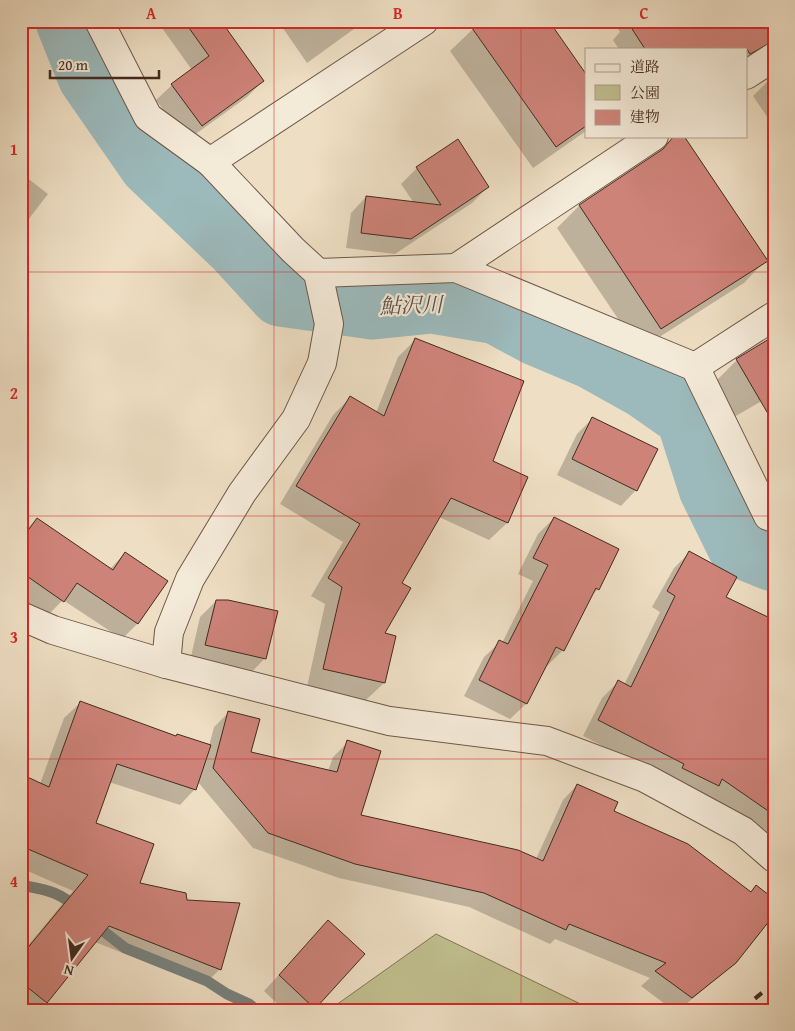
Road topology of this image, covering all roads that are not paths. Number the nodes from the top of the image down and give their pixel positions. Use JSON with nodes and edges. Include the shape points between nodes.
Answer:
{"nodes":[{"id":1,"x":99,"y":21,"type":"edge"},
{"id":2,"x":424,"y":21,"type":"edge"},
{"id":3,"x":774,"y":57,"type":"edge"},
{"id":4,"x":748,"y":74,"type":"edge"},
{"id":5,"x":651,"y":138,"type":"edge"},
{"id":6,"x":210,"y":162,"type":"junction"},
{"id":7,"x":456,"y":268,"type":"junction"},
{"id":8,"x":318,"y":273,"type":"junction"},
{"id":9,"x":774,"y":316,"type":"edge"},
{"id":10,"x":695,"y":367,"type":"junction"},
{"id":11,"x":774,"y":518,"type":"edge"},
{"id":12,"x":21,"y":616,"type":"edge"},
{"id":13,"x":166,"y":664,"type":"junction"},
{"id":14,"x":774,"y":858,"type":"edge"}],
"edges":[{"from":1,"to":6,"type":"street","via":[[148,117]]},
{"from":2,"to":6,"type":"street"},
{"from":3,"to":4,"type":"street"},
{"from":5,"to":7,"type":"street"},
{"from":6,"to":8,"type":"street"},
{"from":7,"to":8,"type":"street"},
{"from":7,"to":10,"type":"street"},
{"from":8,"to":13,"type":"street","via":[[328,324],[322,363],[296,419],[242,493],[190,579],[169,632]]},
{"from":9,"to":10,"type":"street"},
{"from":10,"to":11,"type":"street","via":[[768,516]]},
{"from":12,"to":13,"type":"street","via":[[53,630]]},
{"from":13,"to":14,"type":"street","via":[[389,721],[547,741],[645,778],[743,831]]}]}
